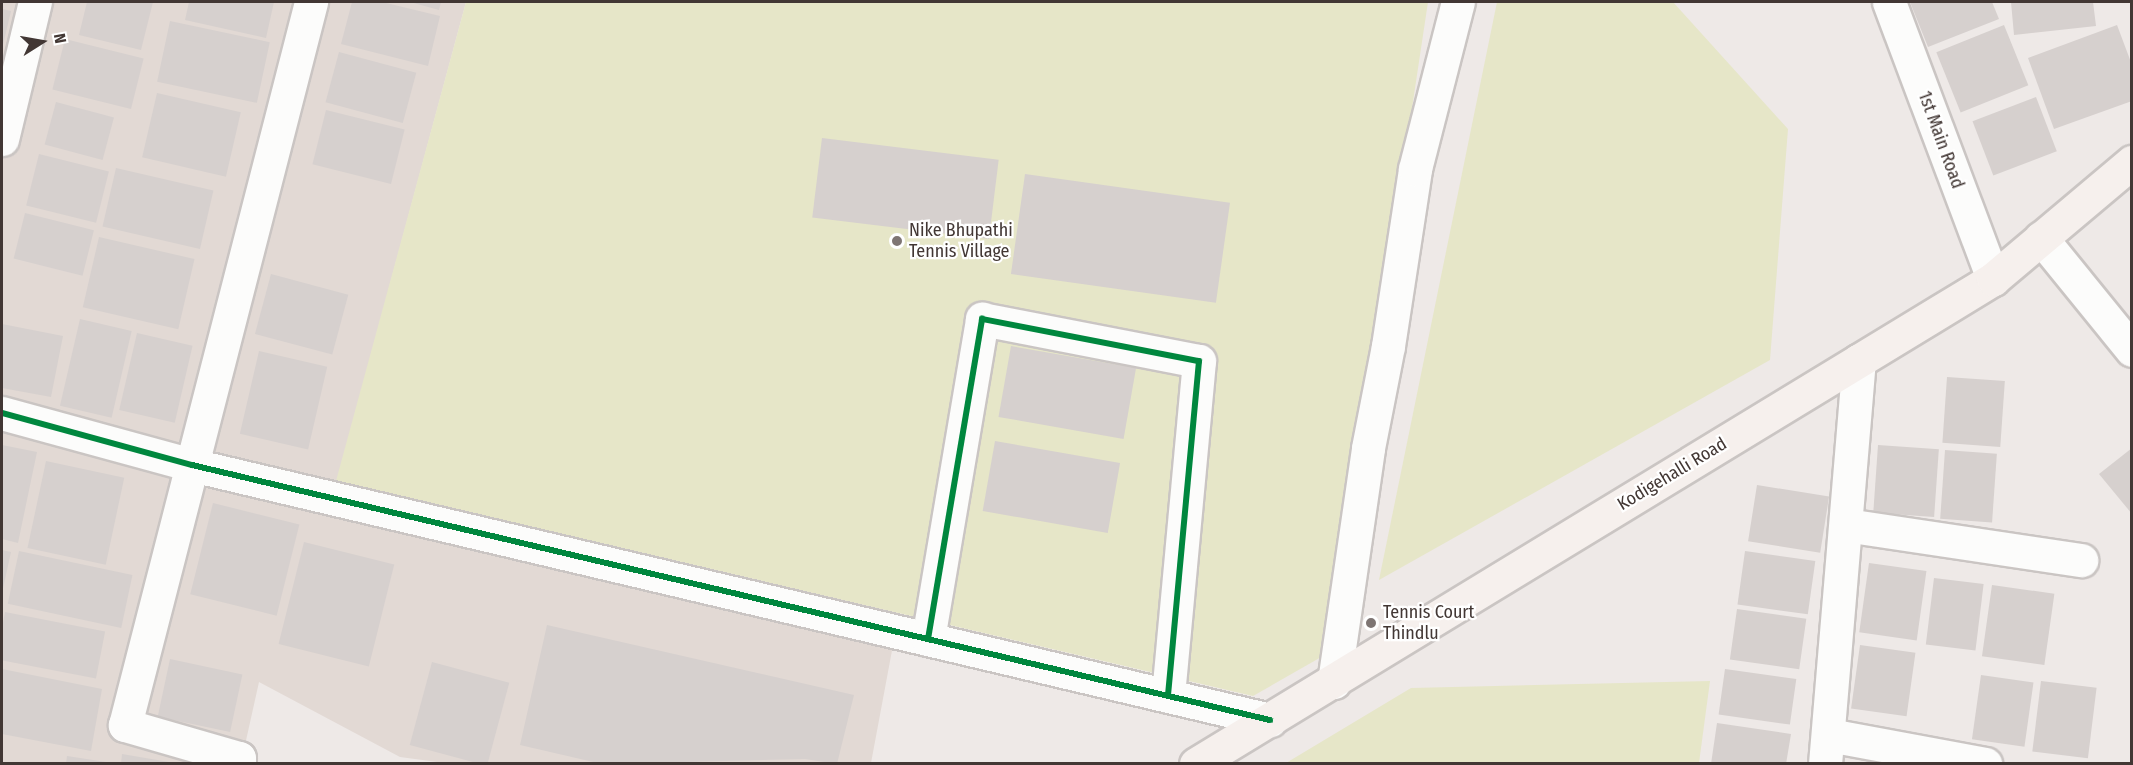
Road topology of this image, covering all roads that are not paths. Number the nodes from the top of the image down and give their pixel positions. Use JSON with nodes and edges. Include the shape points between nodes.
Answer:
{"nodes":[{"id":1,"x":35,"y":2,"type":"edge"},
{"id":2,"x":311,"y":2,"type":"edge"},
{"id":3,"x":1458,"y":2,"type":"edge"},
{"id":4,"x":1889,"y":2,"type":"edge"},
{"id":5,"x":9,"y":72,"type":"edge"},
{"id":6,"x":2,"y":139,"type":"edge"},
{"id":7,"x":2132,"y":162,"type":"edge"},
{"id":8,"x":2041,"y":238,"type":"junction"},
{"id":9,"x":1993,"y":279,"type":"junction"},
{"id":10,"x":2132,"y":350,"type":"edge"},
{"id":11,"x":1859,"y":360,"type":"junction"},
{"id":12,"x":2,"y":413,"type":"edge"},
{"id":13,"x":192,"y":465,"type":"junction"},
{"id":14,"x":1846,"y":525,"type":"junction"},
{"id":15,"x":2081,"y":560,"type":"dead end"},
{"id":16,"x":928,"y":639,"type":"junction"},
{"id":17,"x":1334,"y":682,"type":"junction"},
{"id":18,"x":1168,"y":696,"type":"junction"},
{"id":19,"x":1270,"y":720,"type":"junction"},
{"id":20,"x":1827,"y":749,"type":"edge"},
{"id":21,"x":238,"y":764,"type":"edge"},
{"id":22,"x":1196,"y":764,"type":"edge"},
{"id":23,"x":1985,"y":764,"type":"edge"}],
"edges":[{"from":1,"to":5,"type":"street"},
{"from":2,"to":13,"type":"street"},
{"from":3,"to":17,"type":"street","via":[[1415,169]]},
{"from":4,"to":9,"type":"street","name":"1st Main Road"},
{"from":5,"to":6,"type":"street"},
{"from":7,"to":8,"type":"main road","name":"Kodigehalli Road"},
{"from":8,"to":9,"type":"main road","name":"Kodigehalli Road"},
{"from":8,"to":10,"type":"street"},
{"from":9,"to":11,"type":"main road","name":"Kodigehalli Road"},
{"from":11,"to":14,"type":"street"},
{"from":11,"to":17,"type":"main road","name":"Kodigehalli Road"},
{"from":12,"to":13,"type":"street"},
{"from":13,"to":16,"type":"street"},
{"from":13,"to":21,"type":"street","via":[[125,725],[240,758]]},
{"from":14,"to":15,"type":"street"},
{"from":14,"to":20,"type":"street"},
{"from":16,"to":18,"type":"street"},
{"from":16,"to":18,"type":"street","via":[[982,319],[1199,361]]},
{"from":17,"to":19,"type":"main road","name":"Kodigehalli Road"},
{"from":18,"to":19,"type":"street"},
{"from":19,"to":22,"type":"main road","name":"Kodigehalli Road"},
{"from":20,"to":23,"type":"street"}]}
